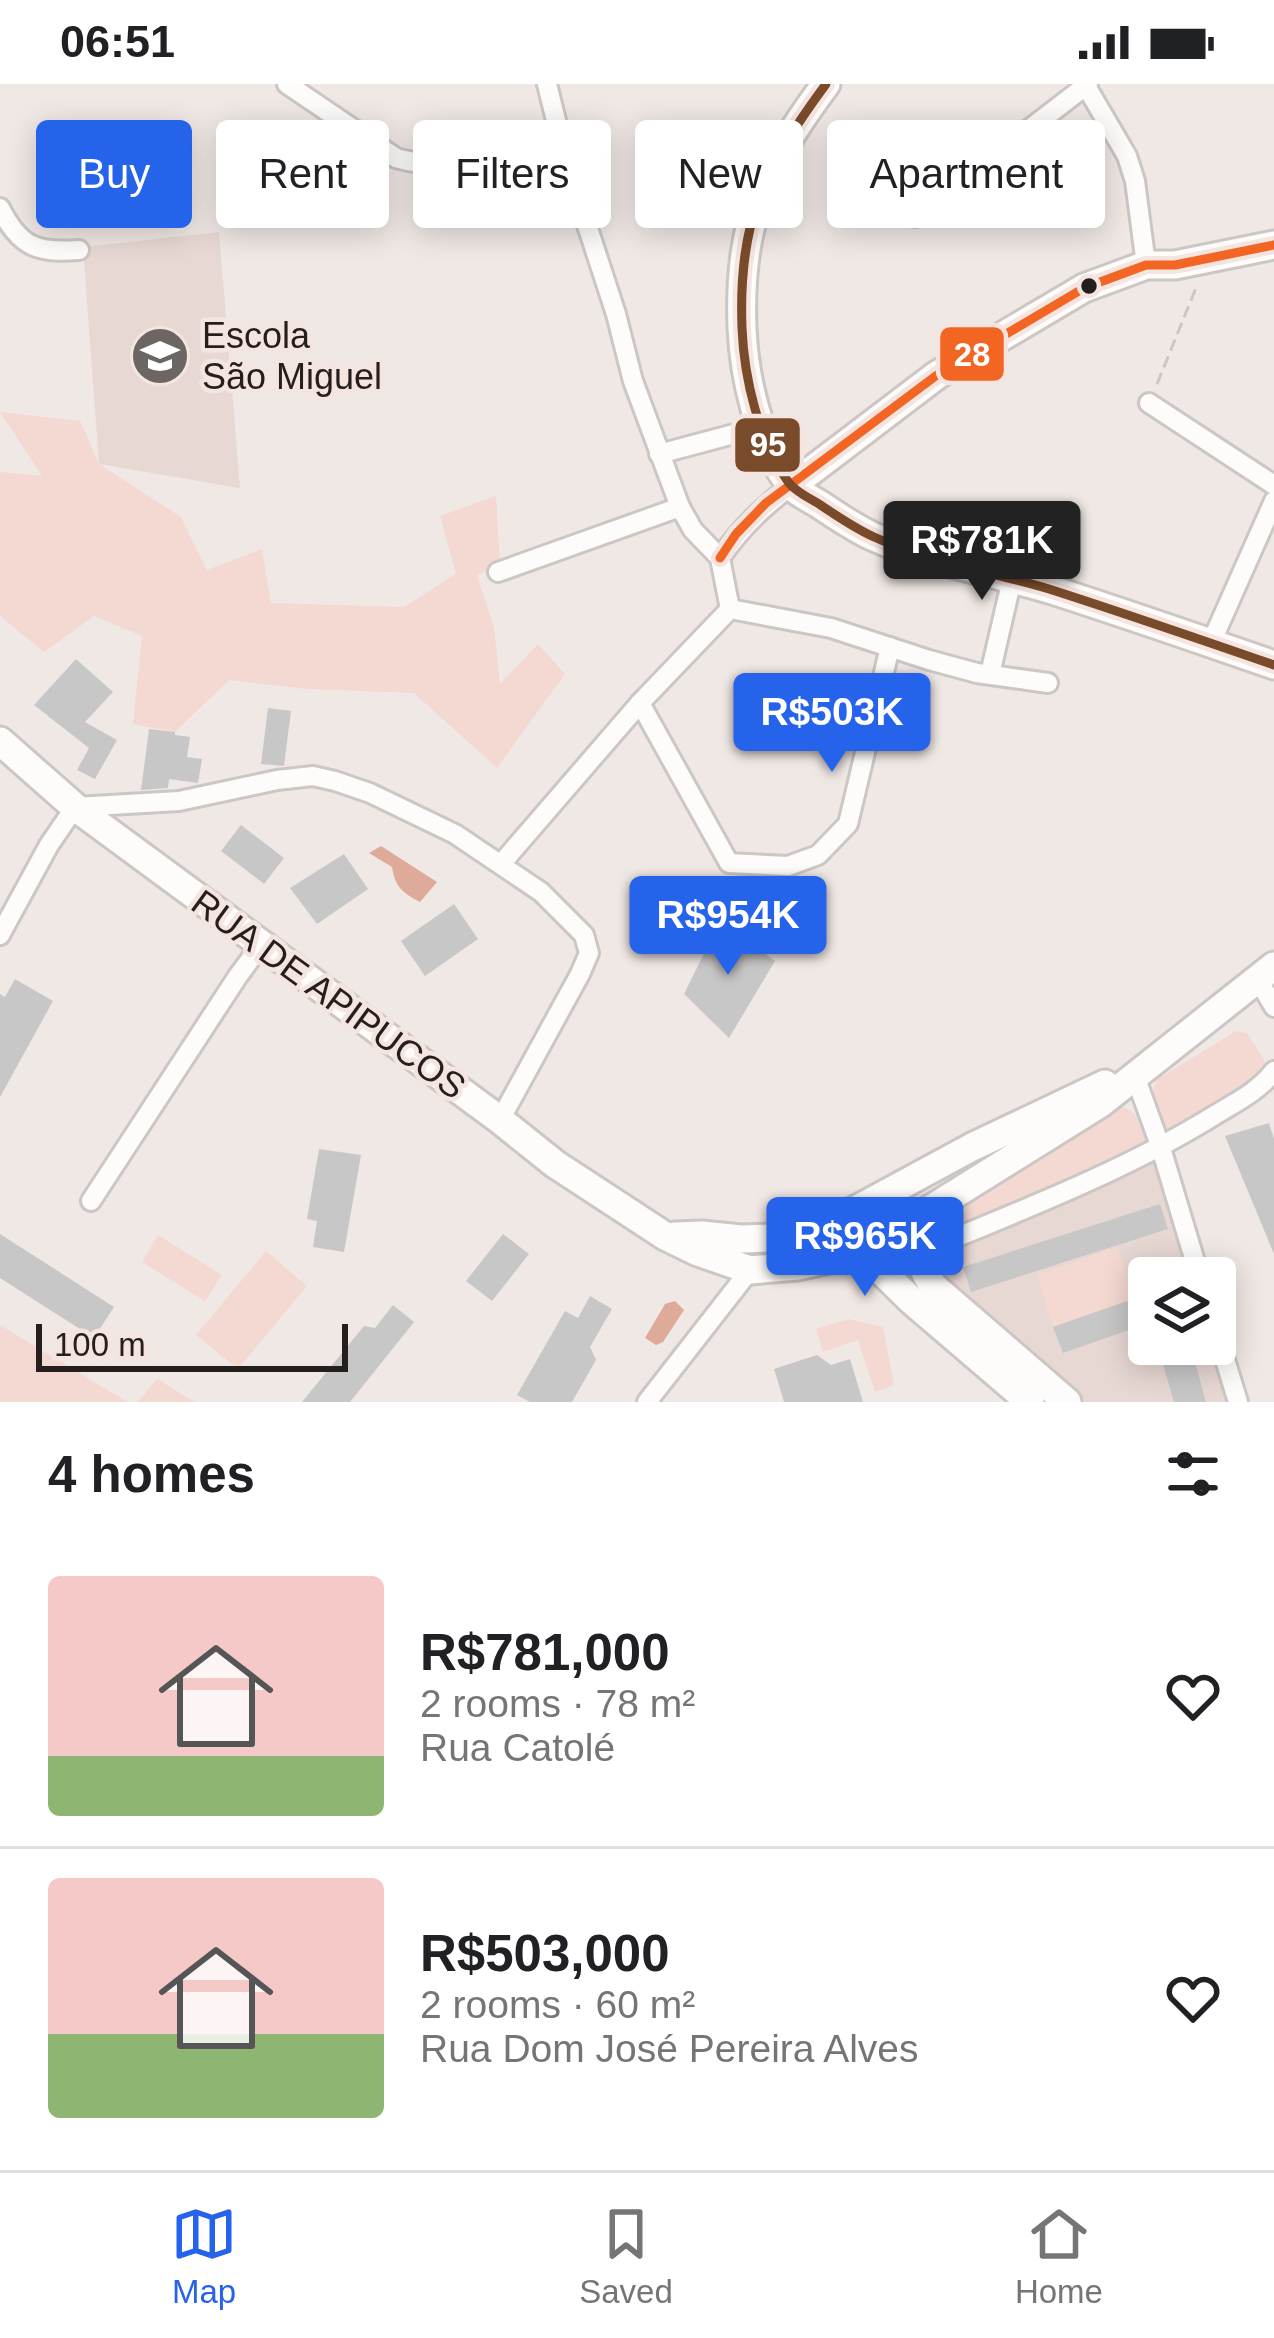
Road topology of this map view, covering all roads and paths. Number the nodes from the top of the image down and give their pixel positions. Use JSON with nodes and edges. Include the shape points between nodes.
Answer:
{"nodes":[{"id":1,"x":287,"y":84,"type":"edge"},
{"id":2,"x":547,"y":84,"type":"edge"},
{"id":3,"x":826,"y":84,"type":"edge"},
{"id":4,"x":1087,"y":85,"type":"edge"},
{"id":5,"x":556,"y":120,"type":"edge"},
{"id":6,"x":1045,"y":120,"type":"edge"},
{"id":7,"x":413,"y":162,"type":"edge"},
{"id":8,"x":0,"y":208,"type":"edge"},
{"id":9,"x":587,"y":228,"type":"edge"},
{"id":10,"x":1272,"y":248,"type":"edge"},
{"id":11,"x":79,"y":250,"type":"dead end"},
{"id":12,"x":1208,"y":259,"type":"junction"},
{"id":13,"x":1146,"y":265,"type":"junction"},
{"id":14,"x":1149,"y":403,"type":"joint"},
{"id":15,"x":760,"y":427,"type":"junction"},
{"id":16,"x":659,"y":454,"type":"junction"},
{"id":17,"x":1274,"y":485,"type":"edge"},
{"id":18,"x":791,"y":486,"type":"junction"},
{"id":19,"x":1274,"y":501,"type":"edge"},
{"id":20,"x":680,"y":507,"type":"junction"},
{"id":21,"x":720,"y":558,"type":"junction"},
{"id":22,"x":498,"y":572,"type":"dead end"},
{"id":23,"x":1012,"y":579,"type":"junction"},
{"id":24,"x":730,"y":609,"type":"junction"},
{"id":25,"x":1210,"y":643,"type":"junction"},
{"id":26,"x":890,"y":647,"type":"junction"},
{"id":27,"x":1274,"y":664,"type":"edge"},
{"id":28,"x":989,"y":674,"type":"junction"},
{"id":29,"x":1048,"y":683,"type":"dead end"},
{"id":30,"x":640,"y":703,"type":"junction"},
{"id":31,"x":0,"y":741,"type":"edge"},
{"id":32,"x":75,"y":807,"type":"junction"},
{"id":33,"x":501,"y":864,"type":"junction"},
{"id":34,"x":0,"y":934,"type":"edge"},
{"id":35,"x":261,"y":945,"type":"junction"},
{"id":36,"x":1266,"y":972,"type":"edge"},
{"id":37,"x":1274,"y":1007,"type":"edge"},
{"id":38,"x":1274,"y":1071,"type":"edge"},
{"id":39,"x":1135,"y":1076,"type":"junction"},
{"id":40,"x":500,"y":1120,"type":"junction"},
{"id":41,"x":972,"y":1147,"type":"junction"},
{"id":42,"x":1161,"y":1148,"type":"junction"},
{"id":43,"x":91,"y":1201,"type":"dead end"},
{"id":44,"x":938,"y":1203,"type":"junction"},
{"id":45,"x":665,"y":1236,"type":"junction"},
{"id":46,"x":862,"y":1252,"type":"junction"},
{"id":47,"x":919,"y":1252,"type":"junction"},
{"id":48,"x":1194,"y":1257,"type":"edge"},
{"id":49,"x":750,"y":1270,"type":"junction"},
{"id":50,"x":923,"y":1294,"type":"junction"},
{"id":51,"x":1227,"y":1365,"type":"edge"},
{"id":52,"x":647,"y":1402,"type":"edge"},
{"id":53,"x":1030,"y":1402,"type":"edge"},
{"id":54,"x":1067,"y":1402,"type":"edge"},
{"id":55,"x":1238,"y":1402,"type":"edge"}],
"edges":[{"from":1,"to":7,"type":"street"},
{"from":2,"to":5,"type":"street"},
{"from":3,"to":15,"type":"main road","via":[[770,167],[742,264],[743,346]]},
{"from":4,"to":6,"type":"street"},
{"from":4,"to":13,"type":"street","via":[[1127,156]]},
{"from":8,"to":11,"type":"street","via":[[20,240]]},
{"from":9,"to":16,"type":"street"},
{"from":10,"to":12,"type":"main road"},
{"from":12,"to":13,"type":"main road"},
{"from":12,"to":14,"type":"path"},
{"from":13,"to":18,"type":"main road","via":[[1084,288],[937,375]]},
{"from":14,"to":17,"type":"street"},
{"from":15,"to":16,"type":"street"},
{"from":15,"to":18,"type":"main road"},
{"from":16,"to":20,"type":"street"},
{"from":18,"to":21,"type":"street"},
{"from":18,"to":23,"type":"main road","via":[[879,539]]},
{"from":19,"to":25,"type":"street"},
{"from":20,"to":21,"type":"street"},
{"from":20,"to":22,"type":"street"},
{"from":21,"to":24,"type":"street"},
{"from":23,"to":25,"type":"main road"},
{"from":23,"to":28,"type":"street"},
{"from":24,"to":26,"type":"street"},
{"from":24,"to":30,"type":"street"},
{"from":25,"to":27,"type":"main road"},
{"from":26,"to":28,"type":"street"},
{"from":26,"to":30,"type":"street","via":[[848,824],[818,855],[788,866],[729,863]]},
{"from":28,"to":29,"type":"street"},
{"from":30,"to":33,"type":"street"},
{"from":31,"to":32,"type":"main road","name":"RUA DE APIPUCOS"},
{"from":32,"to":33,"type":"street","via":[[179,801],[313,776],[414,813]]},
{"from":32,"to":34,"type":"street"},
{"from":32,"to":35,"type":"main road","name":"RUA DE APIPUCOS"},
{"from":33,"to":40,"type":"street","via":[[584,934],[589,953]]},
{"from":35,"to":40,"type":"main road","name":"RUA DE APIPUCOS"},
{"from":35,"to":43,"type":"street"},
{"from":36,"to":37,"type":"street"},
{"from":36,"to":39,"type":"main road"},
{"from":38,"to":42,"type":"street"},
{"from":39,"to":41,"type":"main road"},
{"from":39,"to":42,"type":"street"},
{"from":39,"to":44,"type":"main road"},
{"from":40,"to":45,"type":"main road","name":"RUA DE APIPUCOS"},
{"from":41,"to":45,"type":"main road","via":[[810,1231]]},
{"from":41,"to":46,"type":"main road"},
{"from":42,"to":47,"type":"street"},
{"from":42,"to":48,"type":"street"},
{"from":44,"to":46,"type":"main road"},
{"from":44,"to":47,"type":"main road"},
{"from":45,"to":49,"type":"main road","name":"RUA DE APIPUCOS"},
{"from":46,"to":49,"type":"main road"},
{"from":46,"to":50,"type":"main road"},
{"from":47,"to":50,"type":"main road"},
{"from":49,"to":52,"type":"street"},
{"from":50,"to":53,"type":"main road"},
{"from":50,"to":54,"type":"main road"},
{"from":51,"to":55,"type":"street"}]}
